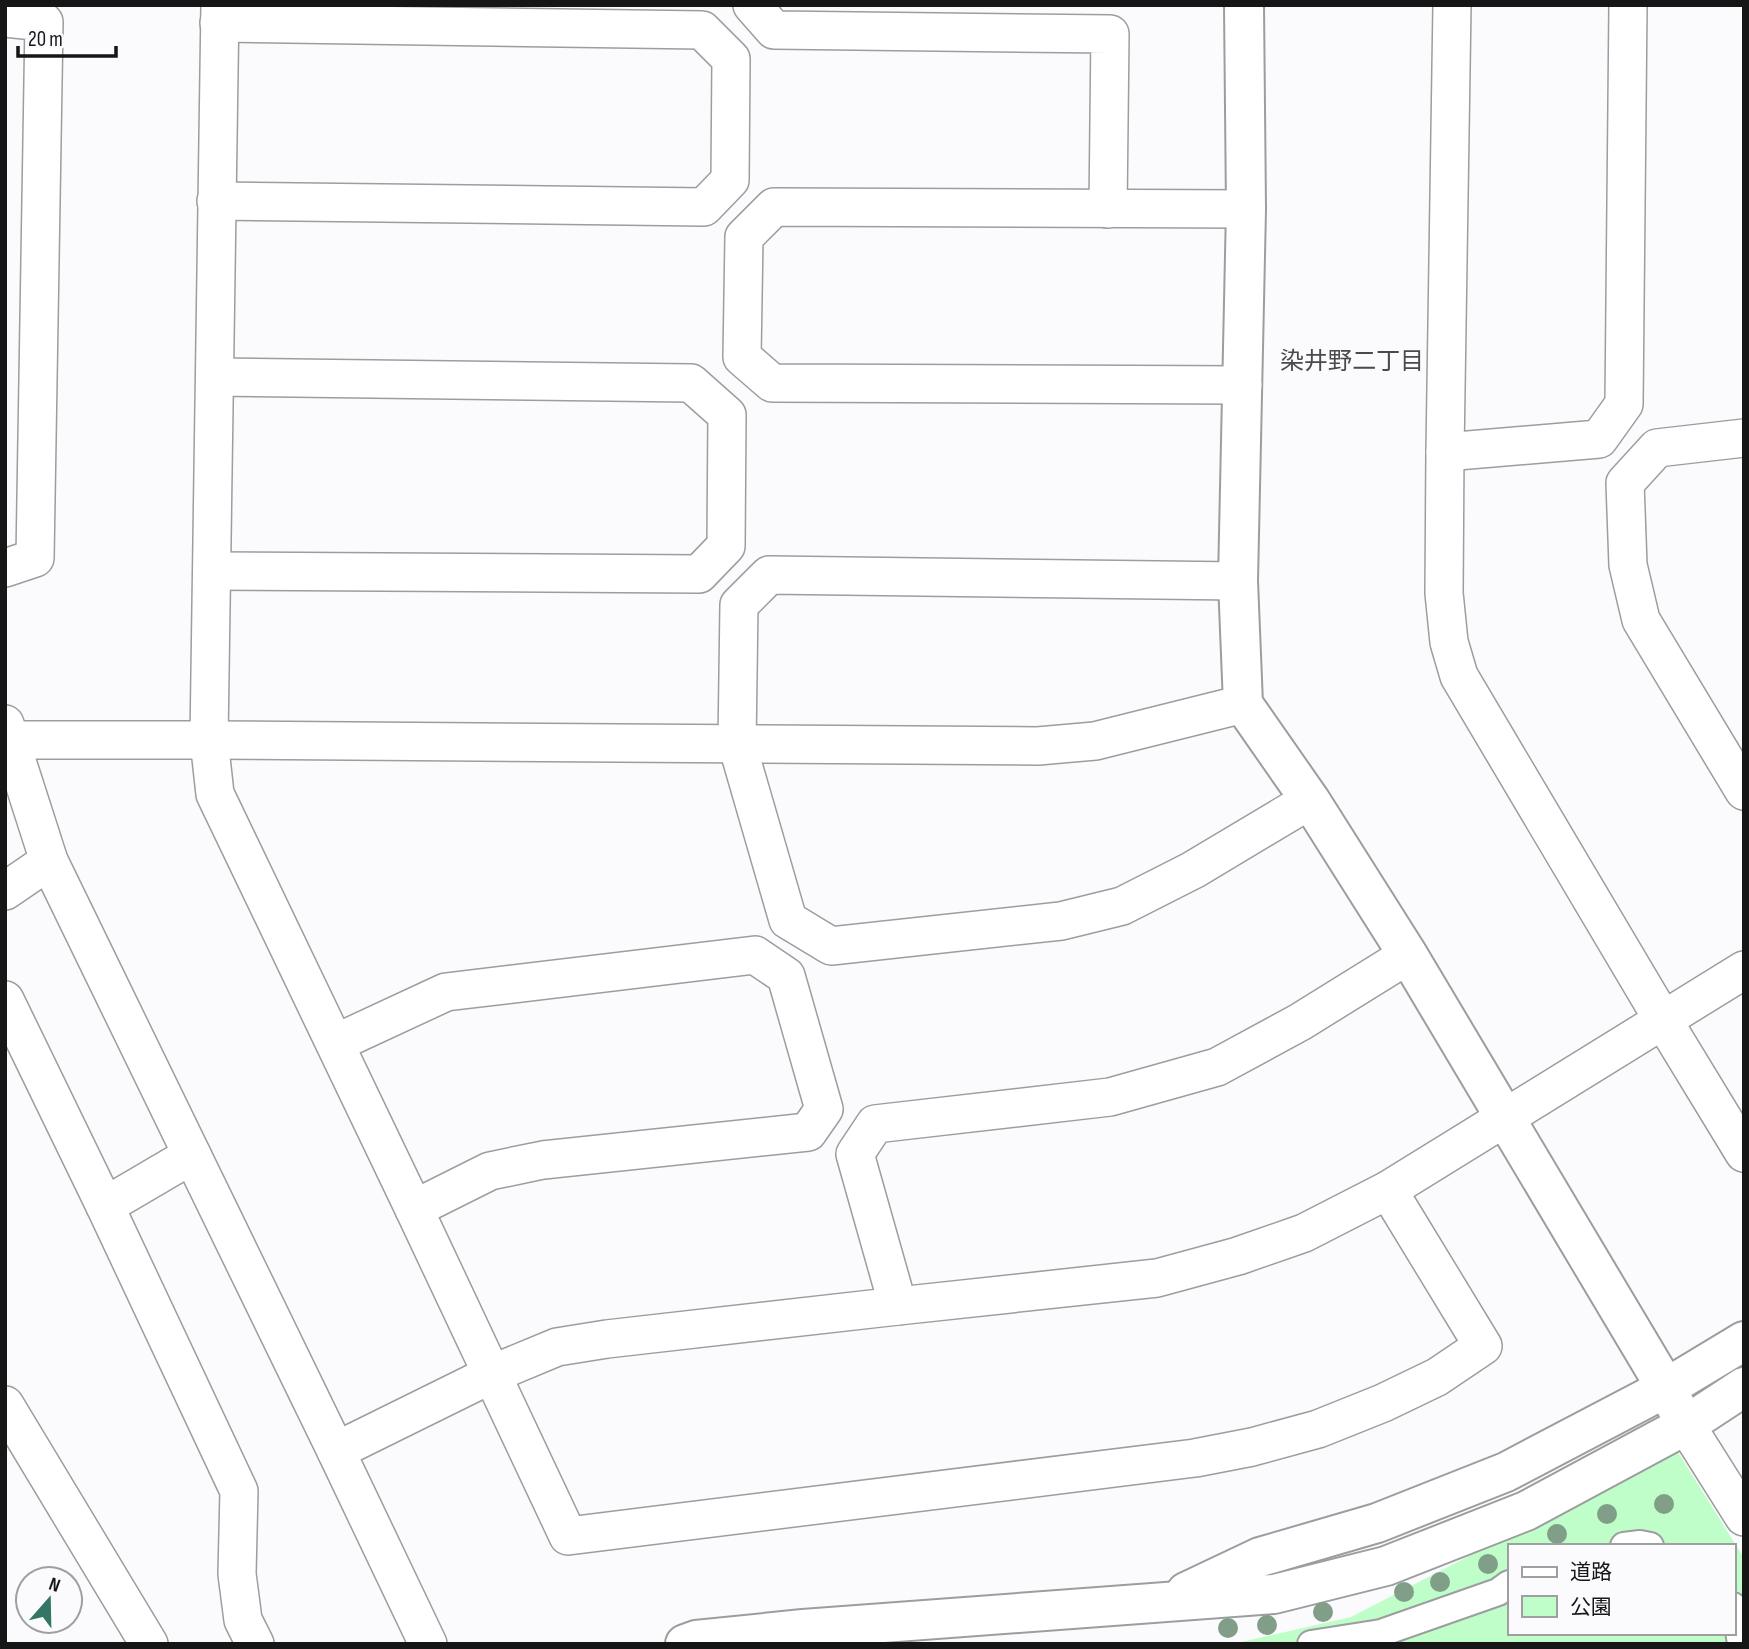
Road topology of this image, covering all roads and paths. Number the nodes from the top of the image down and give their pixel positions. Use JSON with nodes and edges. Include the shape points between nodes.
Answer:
{"nodes":[{"id":1,"x":752,"y":5,"type":"edge"},
{"id":2,"x":1244,"y":5,"type":"edge"},
{"id":3,"x":1452,"y":5,"type":"edge"},
{"id":4,"x":1628,"y":5,"type":"edge"},
{"id":5,"x":220,"y":14,"type":"edge"},
{"id":6,"x":5,"y":18,"type":"edge"},
{"id":7,"x":216,"y":201,"type":"junction"},
{"id":8,"x":1108,"y":209,"type":"junction"},
{"id":9,"x":1246,"y":209,"type":"junction"},
{"id":10,"x":215,"y":377,"type":"junction"},
{"id":11,"x":1243,"y":385,"type":"junction"},
{"id":12,"x":1744,"y":438,"type":"edge"},
{"id":13,"x":1444,"y":452,"type":"junction"},
{"id":14,"x":5,"y":568,"type":"edge"},
{"id":15,"x":212,"y":571,"type":"junction"},
{"id":16,"x":1238,"y":581,"type":"junction"},
{"id":17,"x":1243,"y":704,"type":"junction"},
{"id":18,"x":7,"y":735,"type":"edge"},
{"id":19,"x":209,"y":740,"type":"junction"},
{"id":20,"x":737,"y":744,"type":"junction"},
{"id":21,"x":1744,"y":791,"type":"edge"},
{"id":22,"x":1310,"y":800,"type":"junction"},
{"id":23,"x":49,"y":861,"type":"junction"},
{"id":24,"x":5,"y":891,"type":"edge"},
{"id":25,"x":1408,"y":955,"type":"junction"},
{"id":26,"x":1744,"y":970,"type":"edge"},
{"id":27,"x":5,"y":1000,"type":"edge"},
{"id":28,"x":1663,"y":1020,"type":"junction"},
{"id":29,"x":335,"y":1044,"type":"junction"},
{"id":30,"x":1504,"y":1118,"type":"junction"},
{"id":31,"x":1744,"y":1153,"type":"edge"},
{"id":32,"x":192,"y":1155,"type":"junction"},
{"id":33,"x":1388,"y":1190,"type":"junction"},
{"id":34,"x":105,"y":1206,"type":"junction"},
{"id":35,"x":414,"y":1209,"type":"junction"},
{"id":36,"x":898,"y":1306,"type":"junction"},
{"id":37,"x":1744,"y":1341,"type":"edge"},
{"id":38,"x":492,"y":1374,"type":"junction"},
{"id":39,"x":1744,"y":1387,"type":"edge"},
{"id":40,"x":1666,"y":1388,"type":"junction"},
{"id":41,"x":5,"y":1405,"type":"edge"},
{"id":42,"x":1686,"y":1425,"type":"junction"},
{"id":43,"x":336,"y":1451,"type":"junction"},
{"id":44,"x":1744,"y":1517,"type":"edge"},
{"id":45,"x":1508,"y":1585,"type":"edge"},
{"id":46,"x":1165,"y":1602,"type":"junction"},
{"id":47,"x":1735,"y":1608,"type":"edge"},
{"id":48,"x":804,"y":1636,"type":"edge"},
{"id":49,"x":149,"y":1644,"type":"edge"},
{"id":50,"x":255,"y":1644,"type":"edge"},
{"id":51,"x":428,"y":1644,"type":"edge"},
{"id":52,"x":685,"y":1644,"type":"edge"},
{"id":53,"x":1311,"y":1644,"type":"edge"},
{"id":54,"x":1741,"y":1644,"type":"edge"}],
"edges":[{"from":1,"to":8,"type":"street","via":[[774,30],[1110,34]]},
{"from":2,"to":9,"type":"street"},
{"from":3,"to":13,"type":"street"},
{"from":4,"to":13,"type":"street","via":[[1624,404],[1599,439]]},
{"from":5,"to":7,"type":"street"},
{"from":5,"to":7,"type":"street","via":[[702,30],[731,59],[730,180],[704,207]]},
{"from":6,"to":14,"type":"street","via":[[44,22],[35,558]]},
{"from":7,"to":10,"type":"street"},
{"from":8,"to":9,"type":"street"},
{"from":8,"to":11,"type":"street","via":[[774,207],[744,237],[742,357],[772,383]]},
{"from":9,"to":11,"type":"street"},
{"from":10,"to":15,"type":"street"},
{"from":10,"to":15,"type":"street","via":[[691,383],[727,415],[726,546],[699,574]]},
{"from":11,"to":16,"type":"street"},
{"from":12,"to":21,"type":"street","via":[[1657,448],[1625,483],[1628,565],[1641,620]]},
{"from":13,"to":28,"type":"street","via":[[1444,593],[1459,676]]},
{"from":15,"to":19,"type":"street"},
{"from":16,"to":17,"type":"street"},
{"from":16,"to":20,"type":"street","via":[[769,575],[739,605]]},
{"from":17,"to":20,"type":"street","via":[[1095,741],[1038,747]]},
{"from":17,"to":22,"type":"street"},
{"from":18,"to":19,"type":"street"},
{"from":18,"to":23,"type":"street"},
{"from":19,"to":20,"type":"street"},
{"from":19,"to":29,"type":"street","via":[[215,794]]},
{"from":20,"to":22,"type":"street","via":[[788,920],[831,946],[1061,920],[1122,906],[1193,870]]},
{"from":22,"to":25,"type":"street"},
{"from":23,"to":24,"type":"street"},
{"from":23,"to":32,"type":"street"},
{"from":25,"to":30,"type":"street"},
{"from":25,"to":36,"type":"street","via":[[1217,1067],[1110,1097],[875,1124],[855,1154]]},
{"from":26,"to":28,"type":"street"},
{"from":27,"to":34,"type":"street"},
{"from":28,"to":30,"type":"street"},
{"from":28,"to":31,"type":"street"},
{"from":29,"to":35,"type":"street"},
{"from":29,"to":35,"type":"street","via":[[446,992],[755,955],[786,976],[824,1109],[808,1132],[543,1160],[490,1171]]},
{"from":30,"to":33,"type":"street"},
{"from":30,"to":40,"type":"street"},
{"from":32,"to":34,"type":"street"},
{"from":32,"to":43,"type":"street"},
{"from":33,"to":36,"type":"street","via":[[1304,1233],[1157,1278]]},
{"from":33,"to":38,"type":"street","via":[[1483,1346],[1437,1377],[1383,1403],[1318,1429],[1252,1447],[1182,1460],[568,1536]]},
{"from":34,"to":50,"type":"street","via":[[239,1491],[237,1574],[243,1620]]},
{"from":35,"to":38,"type":"street"},
{"from":36,"to":38,"type":"street","via":[[557,1347]]},
{"from":37,"to":40,"type":"street"},
{"from":38,"to":43,"type":"street"},
{"from":39,"to":42,"type":"street"},
{"from":40,"to":42,"type":"street"},
{"from":40,"to":46,"type":"street","via":[[1506,1472],[1377,1523],[1260,1557]]},
{"from":41,"to":49,"type":"street"},
{"from":42,"to":44,"type":"street"},
{"from":42,"to":46,"type":"street","via":[[1526,1511],[1386,1566],[1274,1594]]},
{"from":43,"to":51,"type":"street"},
{"from":45,"to":53,"type":"street","via":[[1381,1633]]},
{"from":46,"to":48,"type":"street"},
{"from":47,"to":54,"type":"street"},
{"from":48,"to":52,"type":"street"}]}
